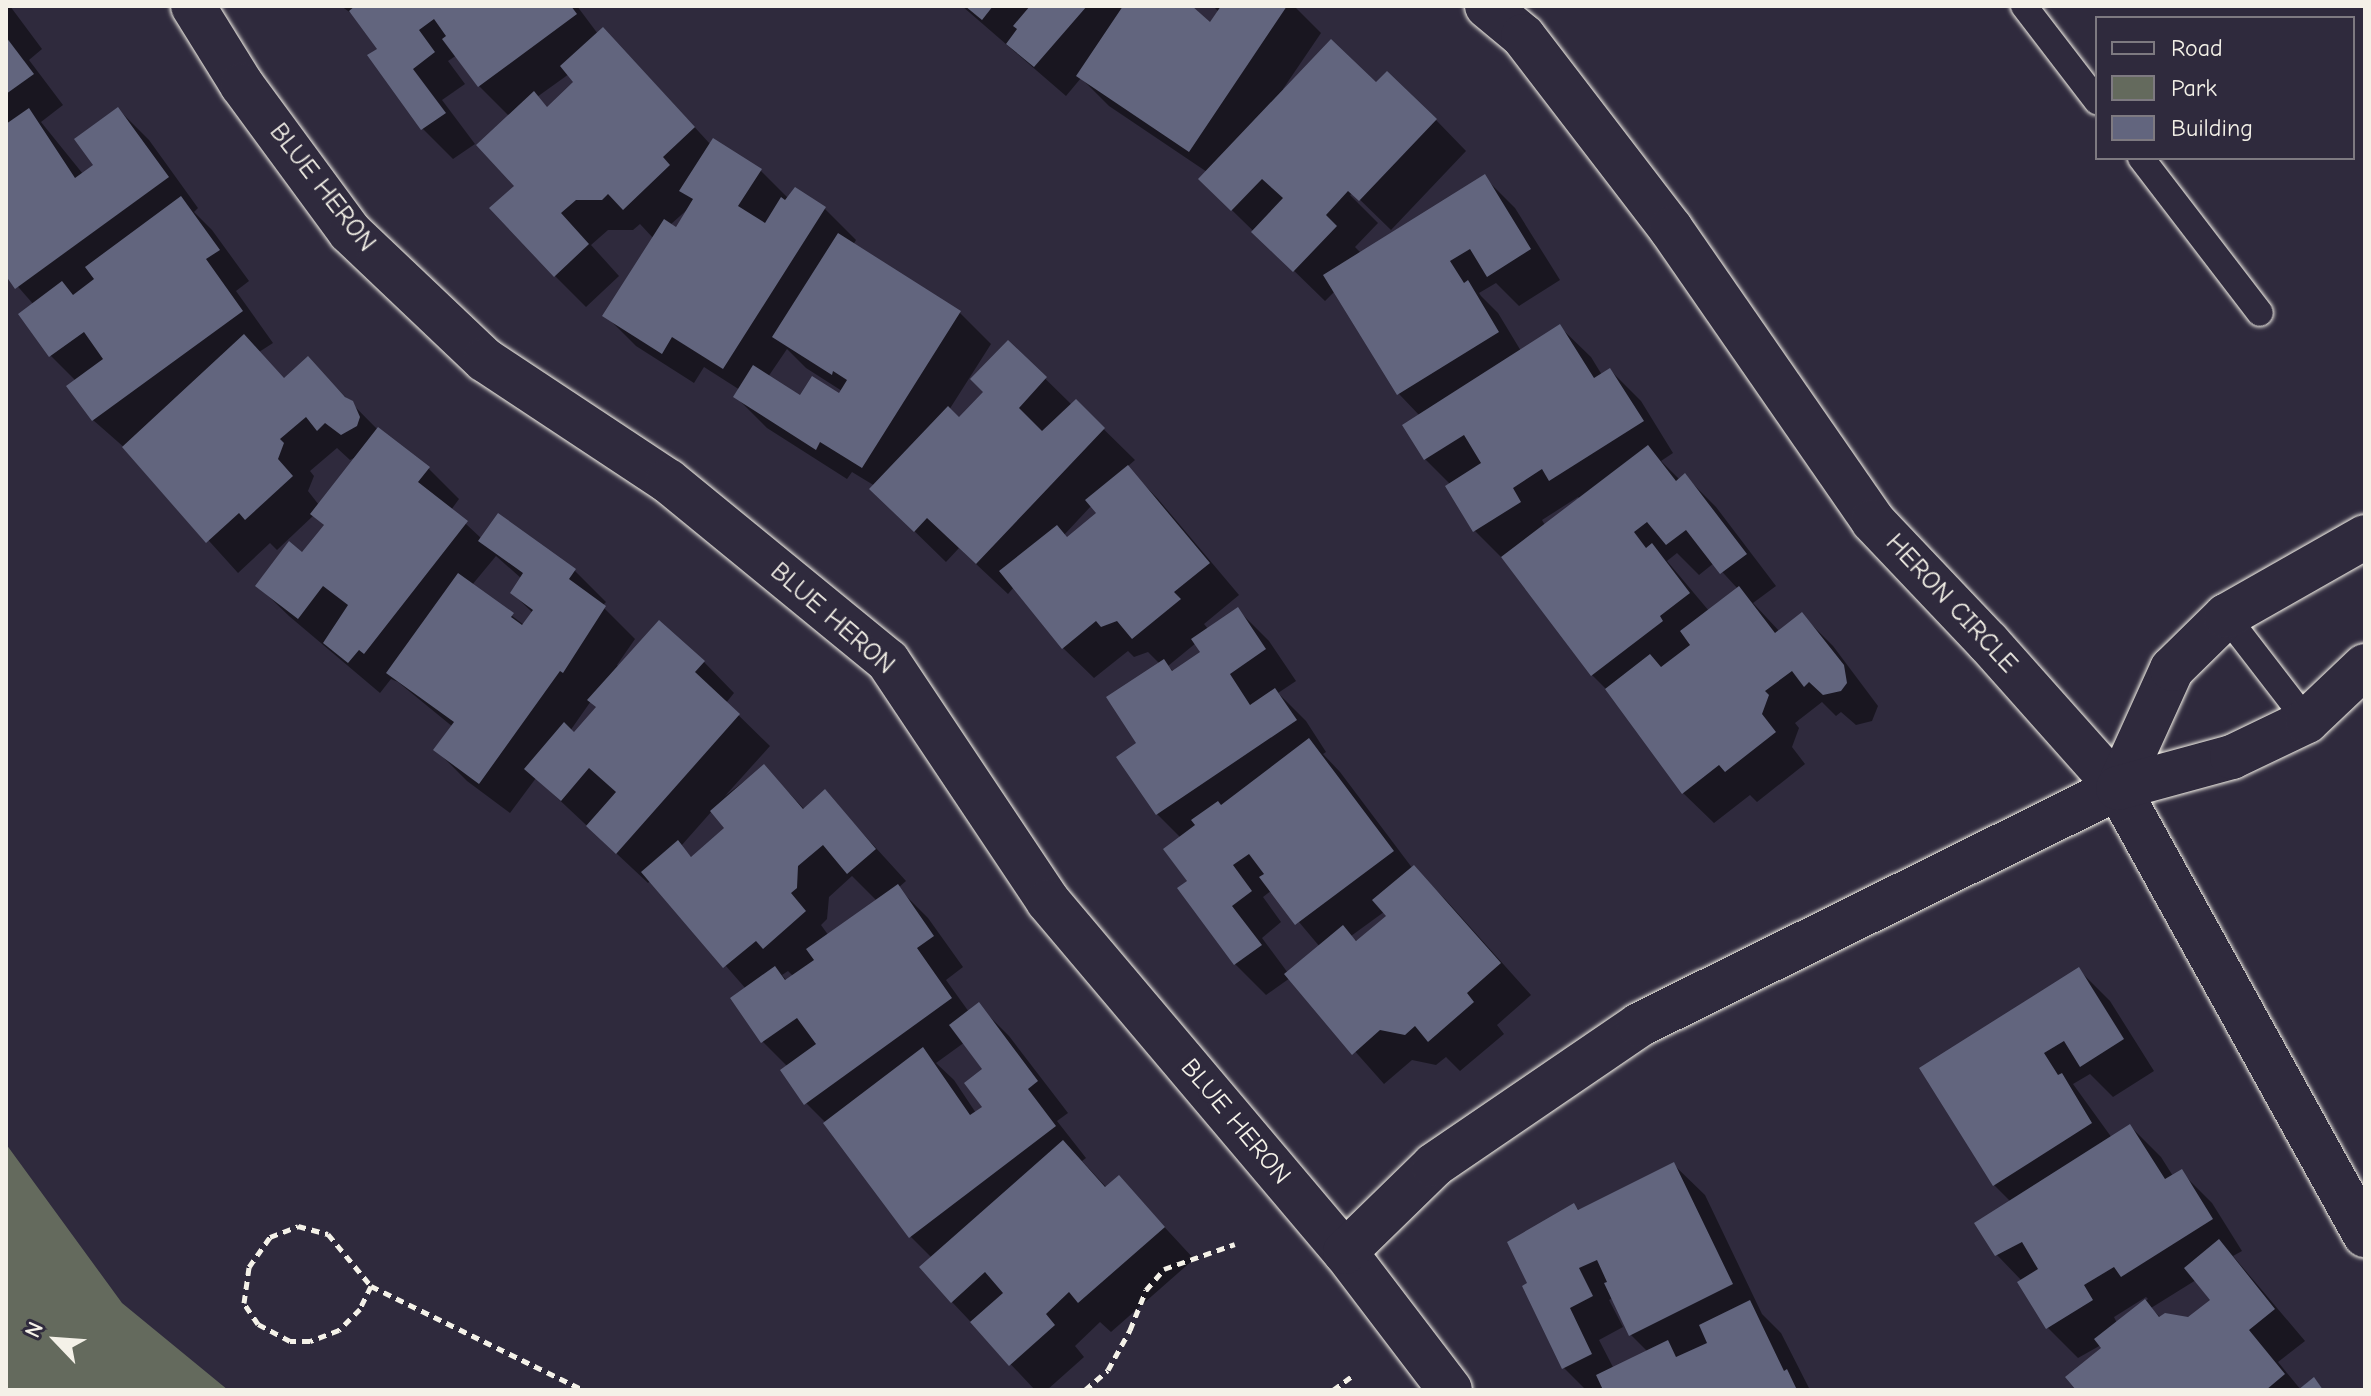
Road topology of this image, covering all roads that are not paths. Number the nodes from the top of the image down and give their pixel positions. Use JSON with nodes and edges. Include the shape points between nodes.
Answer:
{"nodes":[{"id":1,"x":193,"y":6,"type":"edge"},
{"id":2,"x":1487,"y":6,"type":"edge"},
{"id":3,"x":2024,"y":6,"type":"edge"},
{"id":4,"x":2095,"y":98,"type":"edge"},
{"id":5,"x":2143,"y":160,"type":"edge"},
{"id":6,"x":2260,"y":313,"type":"dead end"},
{"id":7,"x":2365,"y":537,"type":"edge"},
{"id":8,"x":2226,"y":616,"type":"junction"},
{"id":9,"x":2365,"y":666,"type":"edge"},
{"id":10,"x":2307,"y":721,"type":"junction"},
{"id":11,"x":2118,"y":788,"type":"junction"},
{"id":12,"x":2365,"y":1235,"type":"edge"},
{"id":13,"x":1345,"y":1252,"type":"junction"},
{"id":14,"x":1450,"y":1390,"type":"edge"}],
"edges":[{"from":1,"to":13,"type":"street","name":"BLUE HERON","via":[[242,85],[350,232],[372,254],[485,360],[668,481],[888,661],[1048,901]]},
{"from":2,"to":11,"type":"street","name":"HERON CIRCLE","via":[[1523,36],[1671,229],[1873,521]]},
{"from":3,"to":4,"type":"lane"},
{"from":5,"to":6,"type":"lane"},
{"from":7,"to":8,"type":"street"},
{"from":8,"to":10,"type":"lane"},
{"from":8,"to":11,"type":"street","via":[[2172,669]]},
{"from":9,"to":10,"type":"street"},
{"from":10,"to":11,"type":"street","via":[[2232,757]]},
{"from":11,"to":12,"type":"street","name":"HERON CIRCLE"},
{"from":11,"to":13,"type":"street","via":[[1639,1025],[1434,1165]]},
{"from":13,"to":14,"type":"street","name":"BLUE HERON"}]}
